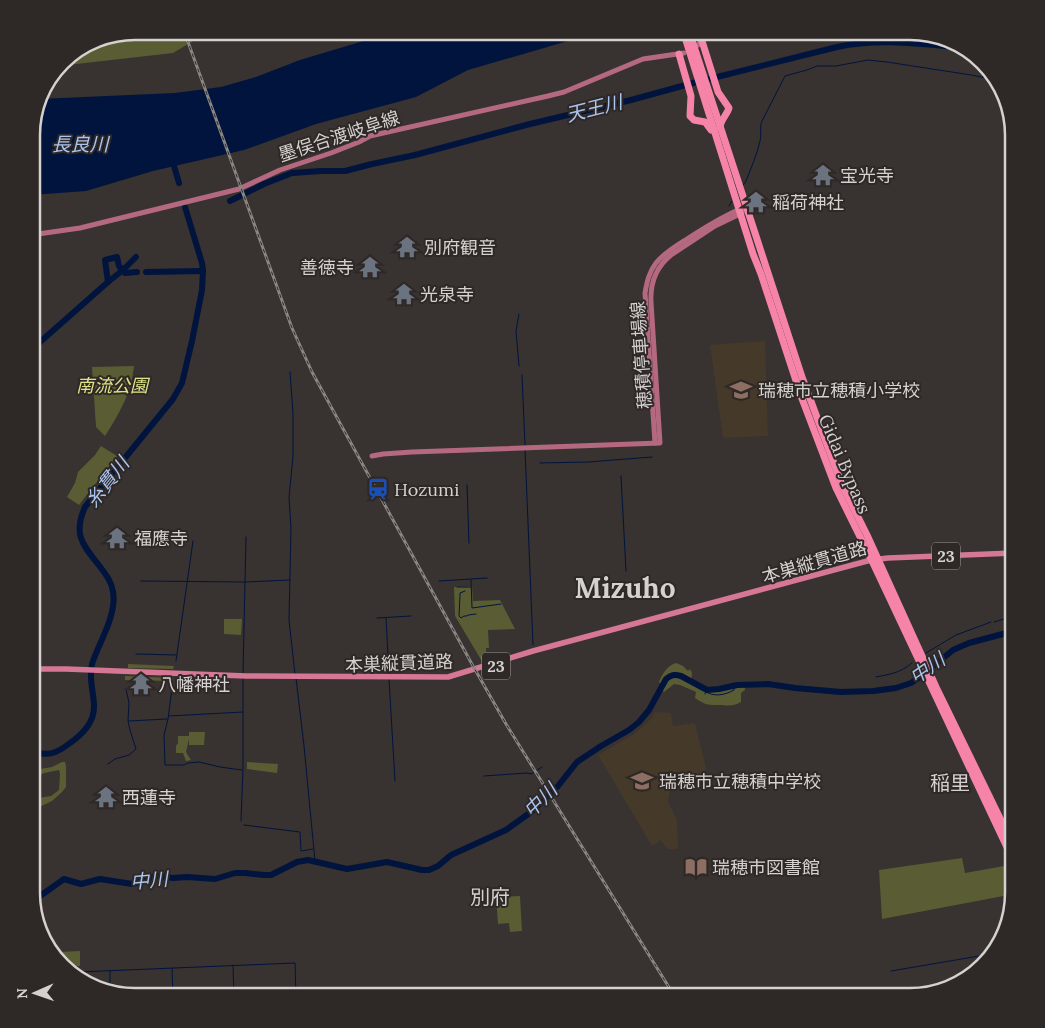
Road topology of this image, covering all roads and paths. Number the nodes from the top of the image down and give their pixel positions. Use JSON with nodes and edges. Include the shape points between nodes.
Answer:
{"nodes":[{"id":1,"x":686,"y":40,"type":"edge"},
{"id":2,"x":691,"y":40,"type":"edge"},
{"id":3,"x":702,"y":40,"type":"edge"},
{"id":4,"x":700,"y":43,"type":"joint"},
{"id":5,"x":682,"y":53,"type":"joint"},
{"id":6,"x":703,"y":87,"type":"junction"},
{"id":7,"x":711,"y":100,"type":"junction"},
{"id":8,"x":727,"y":113,"type":"junction"},
{"id":9,"x":699,"y":120,"type":"junction"},
{"id":10,"x":720,"y":129,"type":"junction"},
{"id":11,"x":719,"y":146,"type":"junction"},
{"id":12,"x":747,"y":210,"type":"junction"},
{"id":13,"x":739,"y":212,"type":"junction"},
{"id":14,"x":40,"y":235,"type":"edge"},
{"id":15,"x":372,"y":456,"type":"dead end"},
{"id":16,"x":1005,"y":553,"type":"edge"},
{"id":17,"x":874,"y":561,"type":"junction"},
{"id":18,"x":40,"y":671,"type":"edge"},
{"id":19,"x":934,"y":688,"type":"junction"},
{"id":20,"x":1005,"y":829,"type":"edge"},
{"id":21,"x":1005,"y":842,"type":"edge"}],
"edges":[{"from":1,"to":6,"type":"highway","name":"Gidai Bypass"},
{"from":2,"to":6,"type":"highway","name":"Gidai Bypass"},
{"from":3,"to":4,"type":"main road"},
{"from":4,"to":8,"type":"highway","via":[[720,96],[729,107]]},
{"from":5,"to":9,"type":"highway","via":[[692,100],[690,116]]},
{"from":5,"to":14,"type":"main road","name":"墨俣合渡岐阜線","via":[[644,59],[564,92],[370,136],[239,189]]},
{"from":6,"to":7,"type":"highway","name":"Gidai Bypass"},
{"from":6,"to":9,"type":"highway","via":[[704,113]]},
{"from":6,"to":11,"type":"highway","name":"Gidai Bypass"},
{"from":7,"to":8,"type":"highway","via":[[718,113]]},
{"from":7,"to":10,"type":"highway","name":"Gidai Bypass"},
{"from":8,"to":10,"type":"highway"},
{"from":9,"to":11,"type":"highway","via":[[706,123]]},
{"from":10,"to":12,"type":"highway","name":"Gidai Bypass"},
{"from":11,"to":13,"type":"highway","name":"Gidai Bypass"},
{"from":12,"to":13,"type":"main road","name":"穂積停車場線"},
{"from":12,"to":17,"type":"highway","name":"Gidai Bypass","via":[[802,377]]},
{"from":13,"to":15,"type":"main road","name":"穂積停車場線","via":[[671,255],[652,282],[658,443]]},
{"from":13,"to":17,"type":"highway","name":"Gidai Bypass","via":[[836,488]]},
{"from":16,"to":17,"type":"main road","number":"23"},
{"from":17,"to":18,"type":"main road","name":"本巣縦貫道路","number":"23","via":[[448,680],[247,679]]},
{"from":17,"to":19,"type":"highway","name":"Gidai Bypass"},
{"from":19,"to":20,"type":"highway","name":"Gidai Bypass"},
{"from":19,"to":21,"type":"highway","name":"Gidai Bypass"}]}
